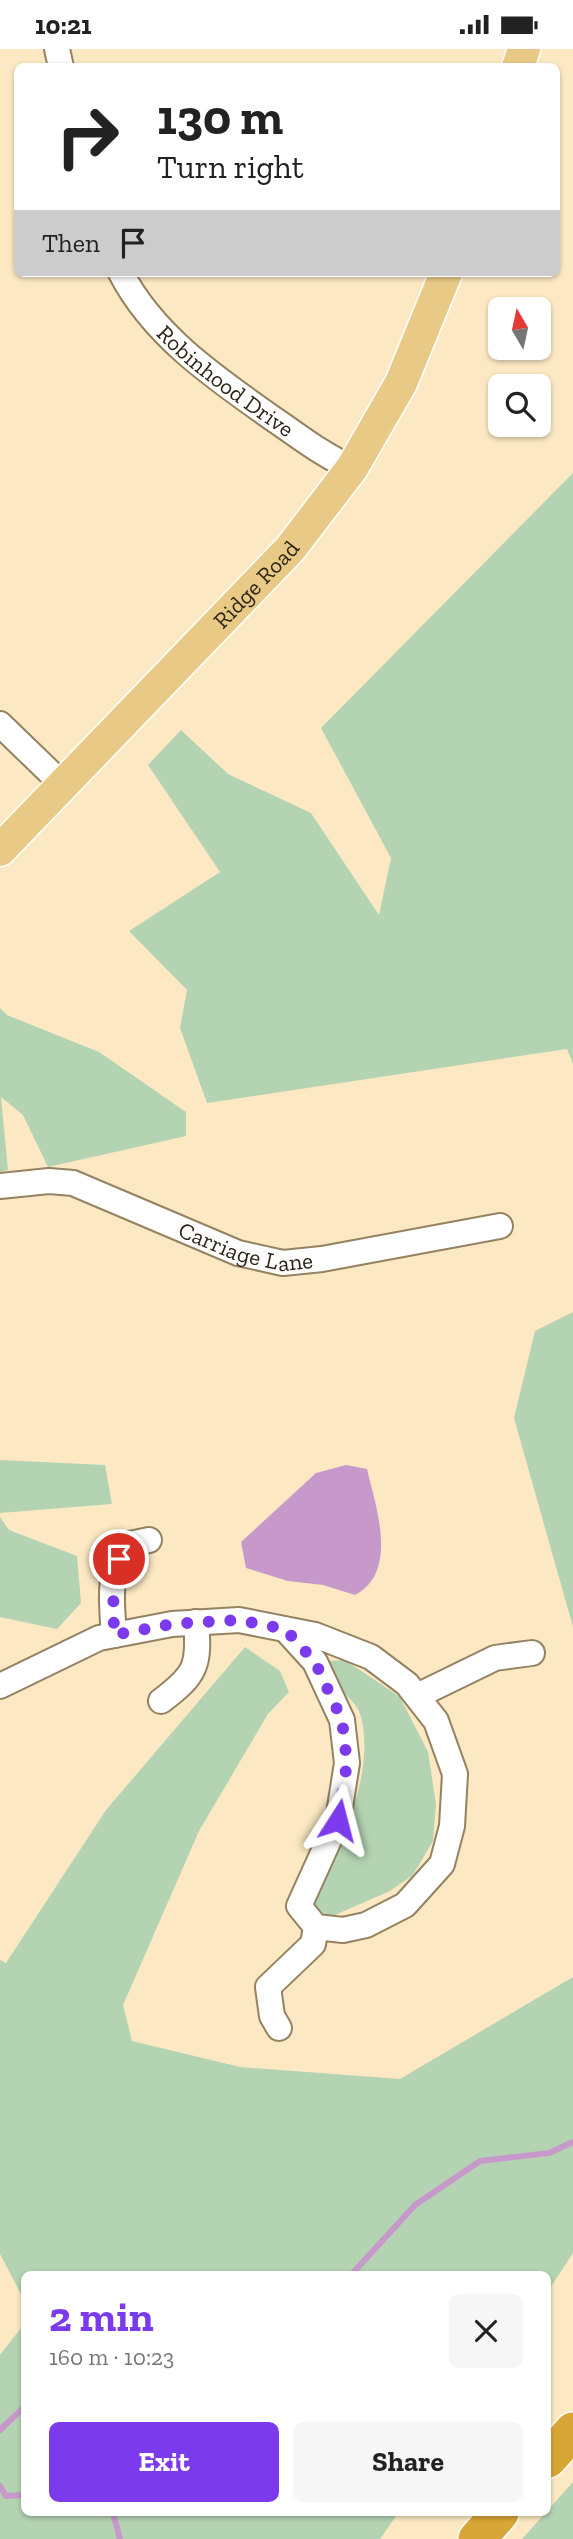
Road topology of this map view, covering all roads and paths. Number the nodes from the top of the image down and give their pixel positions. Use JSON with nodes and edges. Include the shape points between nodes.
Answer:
{"nodes":[{"id":1,"x":123,"y":277,"type":"edge"},
{"id":2,"x":444,"y":277,"type":"edge"},
{"id":3,"x":352,"y":468,"type":"junction"},
{"id":4,"x":0,"y":724,"type":"edge"},
{"id":5,"x":64,"y":785,"type":"junction"},
{"id":6,"x":0,"y":850,"type":"edge"},
{"id":7,"x":0,"y":1186,"type":"edge"},
{"id":8,"x":500,"y":1226,"type":"dead end"},
{"id":9,"x":149,"y":1540,"type":"dead end"},
{"id":10,"x":196,"y":1622,"type":"junction"},
{"id":11,"x":285,"y":1629,"type":"junction"},
{"id":12,"x":114,"y":1635,"type":"junction"},
{"id":13,"x":532,"y":1653,"type":"dead end"},
{"id":14,"x":0,"y":1686,"type":"edge"},
{"id":15,"x":417,"y":1696,"type":"junction"},
{"id":16,"x":162,"y":1701,"type":"dead end"},
{"id":17,"x":316,"y":1927,"type":"junction"},
{"id":18,"x":279,"y":2028,"type":"dead end"},
{"id":19,"x":573,"y":2431,"type":"edge"},
{"id":20,"x":551,"y":2456,"type":"edge"},
{"id":21,"x":497,"y":2516,"type":"edge"},
{"id":22,"x":477,"y":2539,"type":"edge"}],
"edges":[{"from":1,"to":3,"type":"street","name":"Robinhood Drive","via":[[167,335],[223,384],[331,459]]},
{"from":2,"to":3,"type":"main road","name":"Ridge Road","via":[[401,383]]},
{"from":3,"to":5,"type":"main road","name":"Ridge Road","via":[[290,549]]},
{"from":4,"to":5,"type":"street"},
{"from":5,"to":6,"type":"main road","name":"Ridge Road"},
{"from":7,"to":8,"type":"street","name":"Carriage Lane","via":[[74,1183],[239,1253],[283,1263]]},
{"from":9,"to":12,"type":"street","via":[[130,1544],[119,1559],[113,1578]]},
{"from":10,"to":11,"type":"street","via":[[239,1620]]},
{"from":10,"to":12,"type":"street"},
{"from":10,"to":16,"type":"street","via":[[199,1650],[195,1669]]},
{"from":11,"to":15,"type":"street","via":[[315,1635],[371,1657]]},
{"from":11,"to":17,"type":"street","via":[[315,1662],[342,1720],[347,1763],[338,1820],[299,1906]]},
{"from":12,"to":14,"type":"street"},
{"from":13,"to":15,"type":"street","via":[[495,1658]]},
{"from":15,"to":17,"type":"street","via":[[436,1721],[455,1774],[452,1826],[442,1864],[405,1905],[366,1926],[343,1930]]},
{"from":17,"to":18,"type":"street","via":[[313,1944],[268,1987],[272,2016]]},
{"from":19,"to":20,"type":"highway"},
{"from":21,"to":22,"type":"highway"}]}
